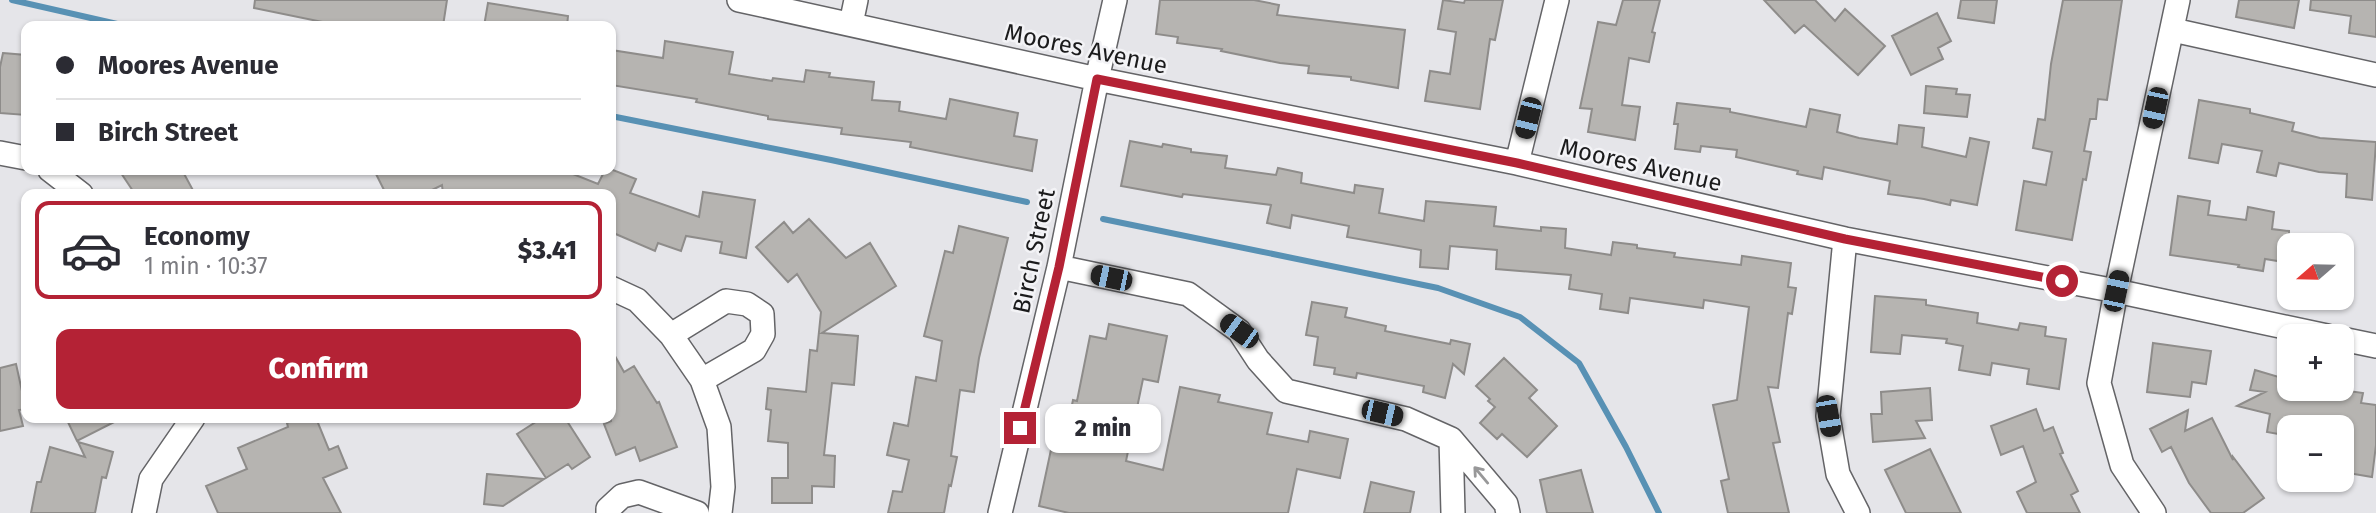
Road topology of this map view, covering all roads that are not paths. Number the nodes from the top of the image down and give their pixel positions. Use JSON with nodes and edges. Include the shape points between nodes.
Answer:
{"nodes":[{"id":1,"x":739,"y":0,"type":"edge"},
{"id":2,"x":856,"y":0,"type":"edge"},
{"id":3,"x":1115,"y":0,"type":"edge"},
{"id":4,"x":1557,"y":0,"type":"edge"},
{"id":5,"x":2178,"y":0,"type":"edge"},
{"id":6,"x":851,"y":24,"type":"junction"},
{"id":7,"x":2173,"y":30,"type":"junction"},
{"id":8,"x":2376,"y":75,"type":"edge"},
{"id":9,"x":1097,"y":79,"type":"junction"},
{"id":10,"x":0,"y":153,"type":"edge"},
{"id":11,"x":21,"y":157,"type":"edge"},
{"id":12,"x":1517,"y":163,"type":"junction"},
{"id":13,"x":56,"y":175,"type":"edge"},
{"id":14,"x":75,"y":189,"type":"edge"},
{"id":15,"x":1845,"y":239,"type":"junction"},
{"id":16,"x":1059,"y":267,"type":"junction"},
{"id":17,"x":616,"y":290,"type":"edge"},
{"id":18,"x":2116,"y":291,"type":"junction"},
{"id":19,"x":2277,"y":325,"type":"edge"},
{"id":20,"x":671,"y":335,"type":"junction"},
{"id":21,"x":2354,"y":341,"type":"edge"},
{"id":22,"x":2376,"y":346,"type":"edge"},
{"id":23,"x":702,"y":380,"type":"junction"},
{"id":24,"x":190,"y":423,"type":"edge"},
{"id":25,"x":1451,"y":439,"type":"junction"},
{"id":26,"x":144,"y":513,"type":"edge"},
{"id":27,"x":608,"y":513,"type":"edge"},
{"id":28,"x":697,"y":513,"type":"edge"},
{"id":29,"x":720,"y":513,"type":"edge"},
{"id":30,"x":1000,"y":513,"type":"edge"},
{"id":31,"x":1453,"y":513,"type":"edge"},
{"id":32,"x":1508,"y":513,"type":"edge"},
{"id":33,"x":1858,"y":513,"type":"edge"},
{"id":34,"x":2154,"y":513,"type":"edge"}],
"edges":[{"from":1,"to":6,"type":"street","name":"Moores Avenue"},
{"from":2,"to":6,"type":"street"},
{"from":3,"to":9,"type":"street","name":"Birch Street"},
{"from":4,"to":12,"type":"street"},
{"from":5,"to":7,"type":"street"},
{"from":6,"to":9,"type":"street","name":"Moores Avenue"},
{"from":7,"to":8,"type":"street"},
{"from":7,"to":18,"type":"street"},
{"from":9,"to":12,"type":"street","name":"Moores Avenue"},
{"from":9,"to":16,"type":"street","name":"Birch Street"},
{"from":10,"to":11,"type":"street"},
{"from":12,"to":15,"type":"street","name":"Moores Avenue"},
{"from":13,"to":14,"type":"street"},
{"from":15,"to":18,"type":"street","name":"Moores Avenue"},
{"from":15,"to":33,"type":"street","via":[[1828,416],[1838,474]]},
{"from":16,"to":25,"type":"street","via":[[1188,294],[1239,331],[1286,391],[1406,419]]},
{"from":16,"to":30,"type":"street","name":"Birch Street"},
{"from":17,"to":20,"type":"street","via":[[637,300]]},
{"from":18,"to":19,"type":"street","name":"Moores Avenue"},
{"from":18,"to":34,"type":"street","via":[[2099,383],[2122,465]]},
{"from":20,"to":23,"type":"street"},
{"from":20,"to":23,"type":"street","via":[[726,301],[747,304],[762,314],[763,334],[754,350]]},
{"from":21,"to":22,"type":"street"},
{"from":23,"to":29,"type":"street","via":[[719,427]]},
{"from":24,"to":26,"type":"street","via":[[151,479]]},
{"from":25,"to":31,"type":"street"},
{"from":32,"to":25,"type":"street","one_way":true,"via":[[1506,503]]},
{"from":27,"to":28,"type":"street","via":[[622,496],[639,492]]}]}
